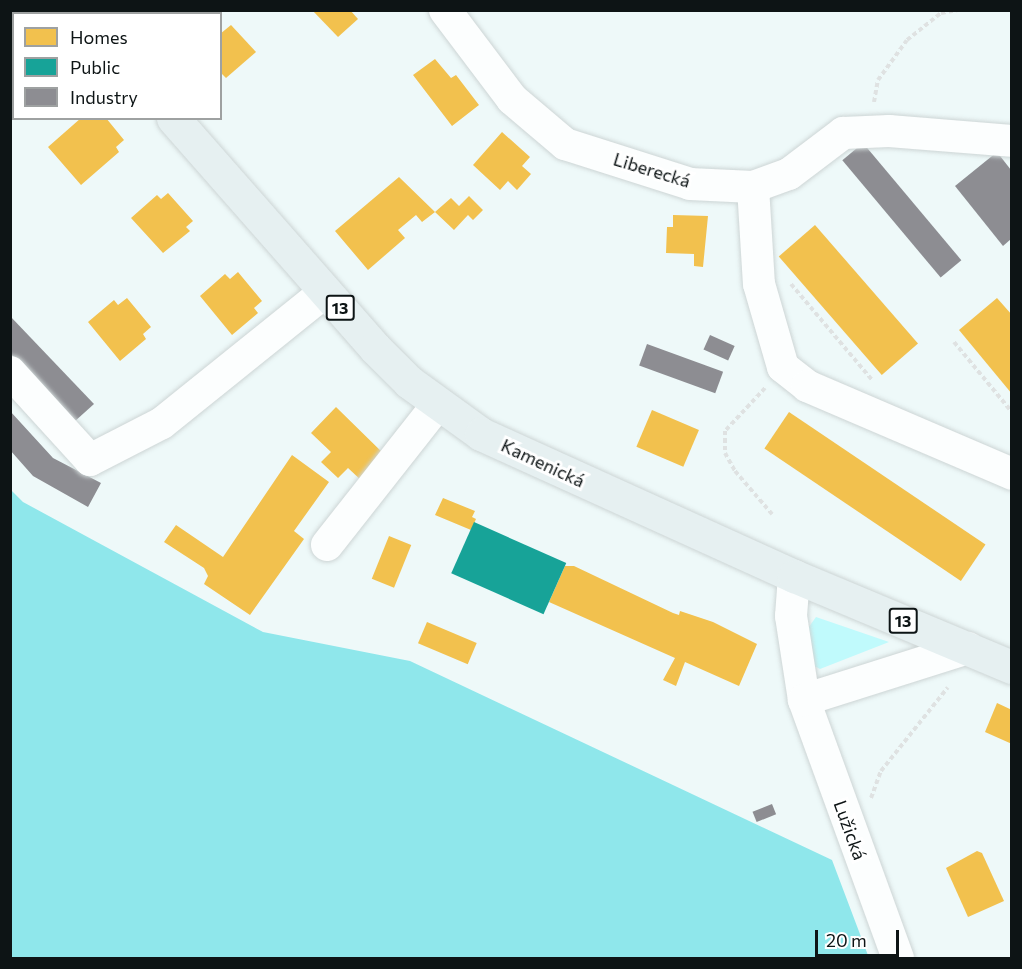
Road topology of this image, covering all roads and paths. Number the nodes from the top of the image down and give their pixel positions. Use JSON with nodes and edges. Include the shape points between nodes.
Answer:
{"nodes":[{"id":1,"x":445,"y":10,"type":"edge"},
{"id":2,"x":958,"y":10,"type":"edge"},
{"id":3,"x":175,"y":120,"type":"edge"},
{"id":4,"x":868,"y":132,"type":"junction"},
{"id":5,"x":1011,"y":141,"type":"edge"},
{"id":6,"x":753,"y":187,"type":"junction"},
{"id":7,"x":785,"y":277,"type":"dead end"},
{"id":8,"x":326,"y":292,"type":"junction"},
{"id":9,"x":954,"y":342,"type":"dead end"},
{"id":10,"x":783,"y":367,"type":"junction"},
{"id":11,"x":10,"y":372,"type":"edge"},
{"id":12,"x":438,"y":404,"type":"junction"},
{"id":13,"x":1011,"y":412,"type":"edge"},
{"id":14,"x":880,"y":417,"type":"junction"},
{"id":15,"x":1011,"y":474,"type":"edge"},
{"id":16,"x":772,"y":514,"type":"dead end"},
{"id":17,"x":327,"y":545,"type":"dead end"},
{"id":18,"x":795,"y":576,"type":"junction"},
{"id":19,"x":968,"y":648,"type":"junction"},
{"id":20,"x":1011,"y":667,"type":"edge"},
{"id":21,"x":955,"y":686,"type":"dead end"},
{"id":22,"x":804,"y":700,"type":"junction"},
{"id":23,"x":866,"y":809,"type":"dead end"},
{"id":24,"x":898,"y":958,"type":"edge"}],
"edges":[{"from":1,"to":6,"type":"street","name":"Liberecká","via":[[512,99],[565,144],[690,184]]},
{"from":2,"to":4,"type":"path","via":[[941,14],[907,40],[878,80]]},
{"from":3,"to":8,"type":"main road","name":"Kamenická","number":"13"},
{"from":4,"to":5,"type":"street","name":"Liberecká"},
{"from":4,"to":6,"type":"street","name":"Liberecká","via":[[843,133],[789,174]]},
{"from":6,"to":10,"type":"street","via":[[759,284]]},
{"from":7,"to":14,"type":"path","via":[[882,392]]},
{"from":8,"to":11,"type":"street","via":[[162,423],[90,460]]},
{"from":8,"to":12,"type":"main road","name":"Kamenická","number":"13","via":[[409,382]]},
{"from":9,"to":13,"type":"path"},
{"from":10,"to":14,"type":"street","via":[[807,386]]},
{"from":10,"to":16,"type":"path","via":[[725,431],[725,453],[735,471]]},
{"from":12,"to":17,"type":"street"},
{"from":12,"to":18,"type":"main road","name":"Kamenická","number":"13","via":[[481,434],[536,461]]},
{"from":14,"to":15,"type":"street"},
{"from":18,"to":19,"type":"main road","name":"Kamenická","number":"13"},
{"from":18,"to":22,"type":"street","name":"Lužická","via":[[791,616]]},
{"from":19,"to":20,"type":"main road","name":"Kamenická","number":"13"},
{"from":19,"to":22,"type":"street"},
{"from":21,"to":23,"type":"path","via":[[946,688],[881,771]]},
{"from":22,"to":24,"type":"street","name":"Lužická"}]}
